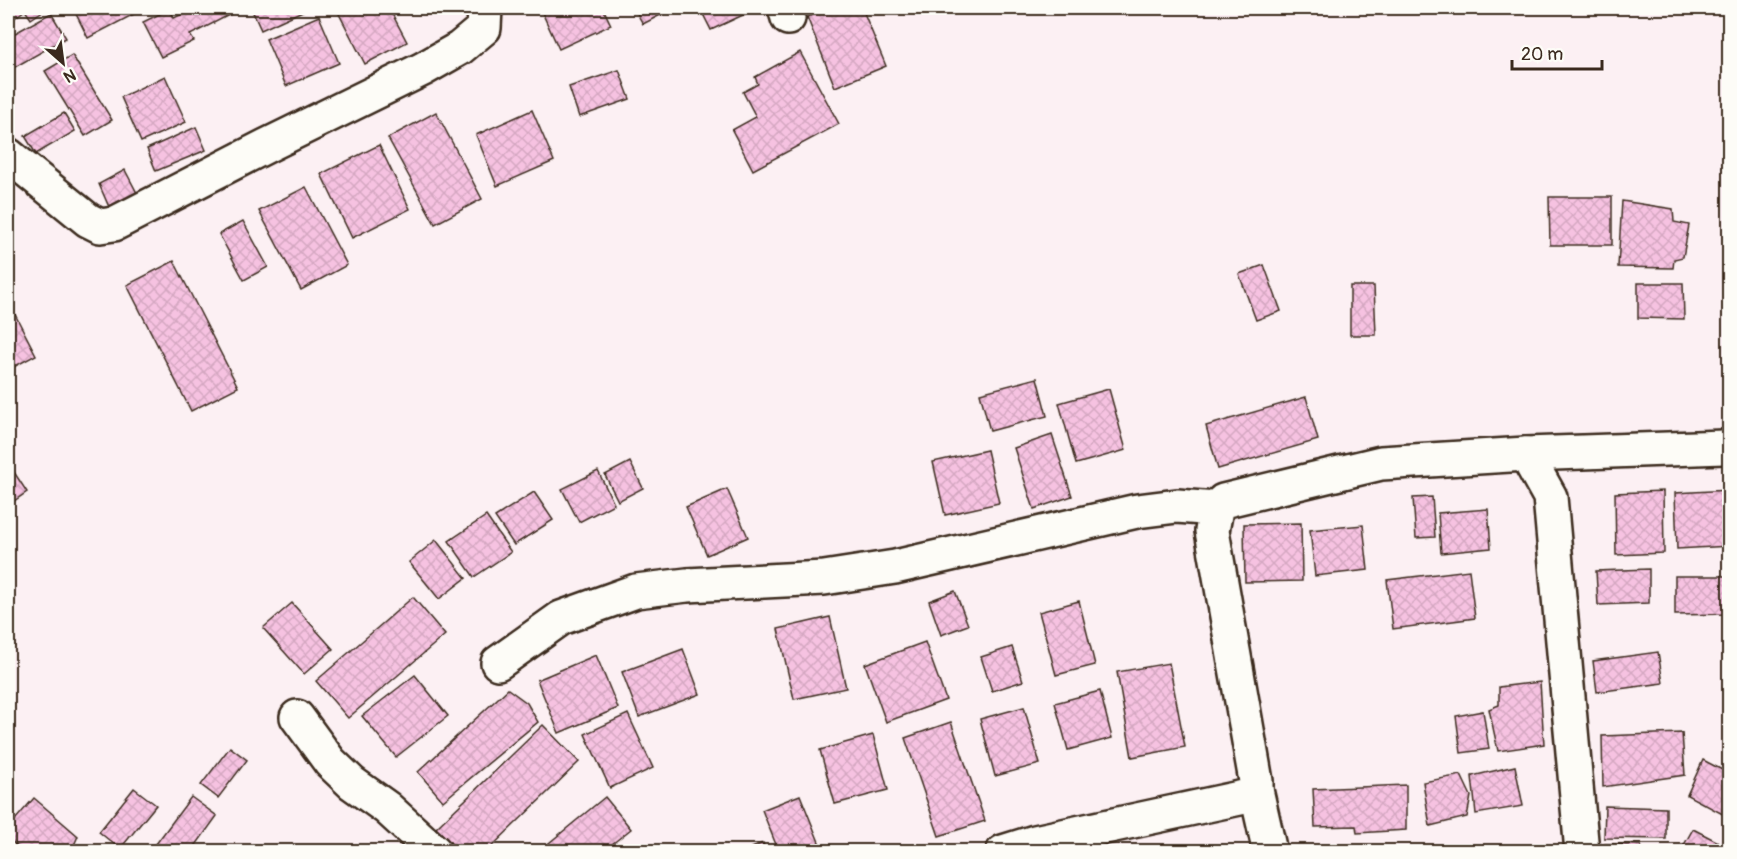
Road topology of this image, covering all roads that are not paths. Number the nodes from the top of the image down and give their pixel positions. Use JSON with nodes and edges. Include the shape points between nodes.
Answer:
{"nodes":[{"id":1,"x":485,"y":8,"type":"edge"},
{"id":2,"x":8,"y":155,"type":"edge"},
{"id":3,"x":1724,"y":447,"type":"dead end"},
{"id":4,"x":1526,"y":454,"type":"junction"},
{"id":5,"x":1216,"y":509,"type":"junction"},
{"id":6,"x":498,"y":663,"type":"dead end"},
{"id":7,"x":297,"y":717,"type":"dead end"},
{"id":8,"x":1256,"y":790,"type":"junction"},
{"id":9,"x":435,"y":852,"type":"edge"},
{"id":10,"x":1002,"y":852,"type":"edge"},
{"id":11,"x":1270,"y":852,"type":"edge"},
{"id":12,"x":1582,"y":852,"type":"edge"}],
"edges":[{"from":1,"to":2,"type":"street","via":[[484,28],[460,48],[114,224],[100,226],[87,220]]},
{"from":3,"to":4,"type":"street"},
{"from":4,"to":5,"type":"street","via":[[1381,463],[1232,497]]},
{"from":4,"to":12,"type":"street","via":[[1550,497]]},
{"from":5,"to":6,"type":"street","via":[[1177,506],[1137,512],[895,567],[824,578],[636,591],[561,618]]},
{"from":5,"to":8,"type":"street","via":[[1212,531]]},
{"from":7,"to":9,"type":"street","via":[[330,762]]},
{"from":8,"to":10,"type":"street","via":[[1249,796]]},
{"from":8,"to":11,"type":"street"}]}
